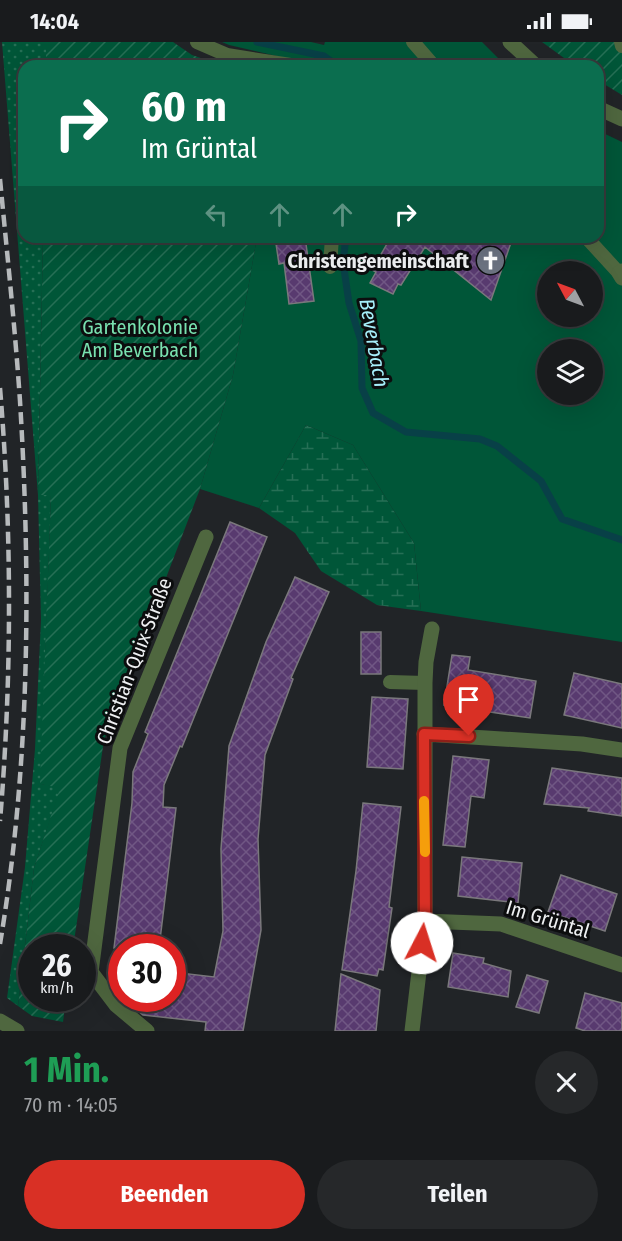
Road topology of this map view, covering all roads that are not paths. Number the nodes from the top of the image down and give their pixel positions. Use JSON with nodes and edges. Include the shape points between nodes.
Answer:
{"nodes":[{"id":1,"x":197,"y":42,"type":"edge"},
{"id":2,"x":413,"y":42,"type":"edge"},
{"id":3,"x":510,"y":42,"type":"edge"},
{"id":4,"x":255,"y":60,"type":"edge"},
{"id":5,"x":429,"y":60,"type":"edge"},
{"id":6,"x":530,"y":60,"type":"edge"},
{"id":7,"x":604,"y":111,"type":"edge"},
{"id":8,"x":622,"y":120,"type":"edge"},
{"id":9,"x":332,"y":243,"type":"edge"},
{"id":10,"x":592,"y":243,"type":"edge"},
{"id":11,"x":330,"y":267,"type":"dead end"},
{"id":12,"x":621,"y":274,"type":"edge"},
{"id":13,"x":206,"y":537,"type":"dead end"},
{"id":14,"x":432,"y":628,"type":"dead end"},
{"id":15,"x":390,"y":682,"type":"dead end"},
{"id":16,"x":425,"y":683,"type":"junction"},
{"id":17,"x":424,"y":734,"type":"junction"},
{"id":18,"x":622,"y":750,"type":"edge"},
{"id":19,"x":425,"y":921,"type":"junction"},
{"id":20,"x":622,"y":965,"type":"edge"},
{"id":21,"x":0,"y":1021,"type":"edge"},
{"id":22,"x":17,"y":1031,"type":"edge"},
{"id":23,"x":147,"y":1031,"type":"edge"},
{"id":24,"x":412,"y":1031,"type":"edge"}],
"edges":[{"from":1,"to":4,"type":"lane","via":[[227,56]]},
{"from":2,"to":5,"type":"lane"},
{"from":3,"to":6,"type":"street"},
{"from":7,"to":8,"type":"street"},
{"from":9,"to":11,"type":"lane"},
{"from":10,"to":12,"type":"lane"},
{"from":13,"to":23,"type":"street","name":"Christian-Quix-Straße","via":[[120,748],[91,972],[116,1005]]},
{"from":14,"to":16,"type":"street"},
{"from":15,"to":16,"type":"lane"},
{"from":16,"to":17,"type":"street"},
{"from":17,"to":18,"type":"street"},
{"from":17,"to":19,"type":"street"},
{"from":19,"to":20,"type":"street","name":"Im Grüntal","via":[[501,924]]},
{"from":19,"to":24,"type":"street"},
{"from":21,"to":22,"type":"street"}]}
